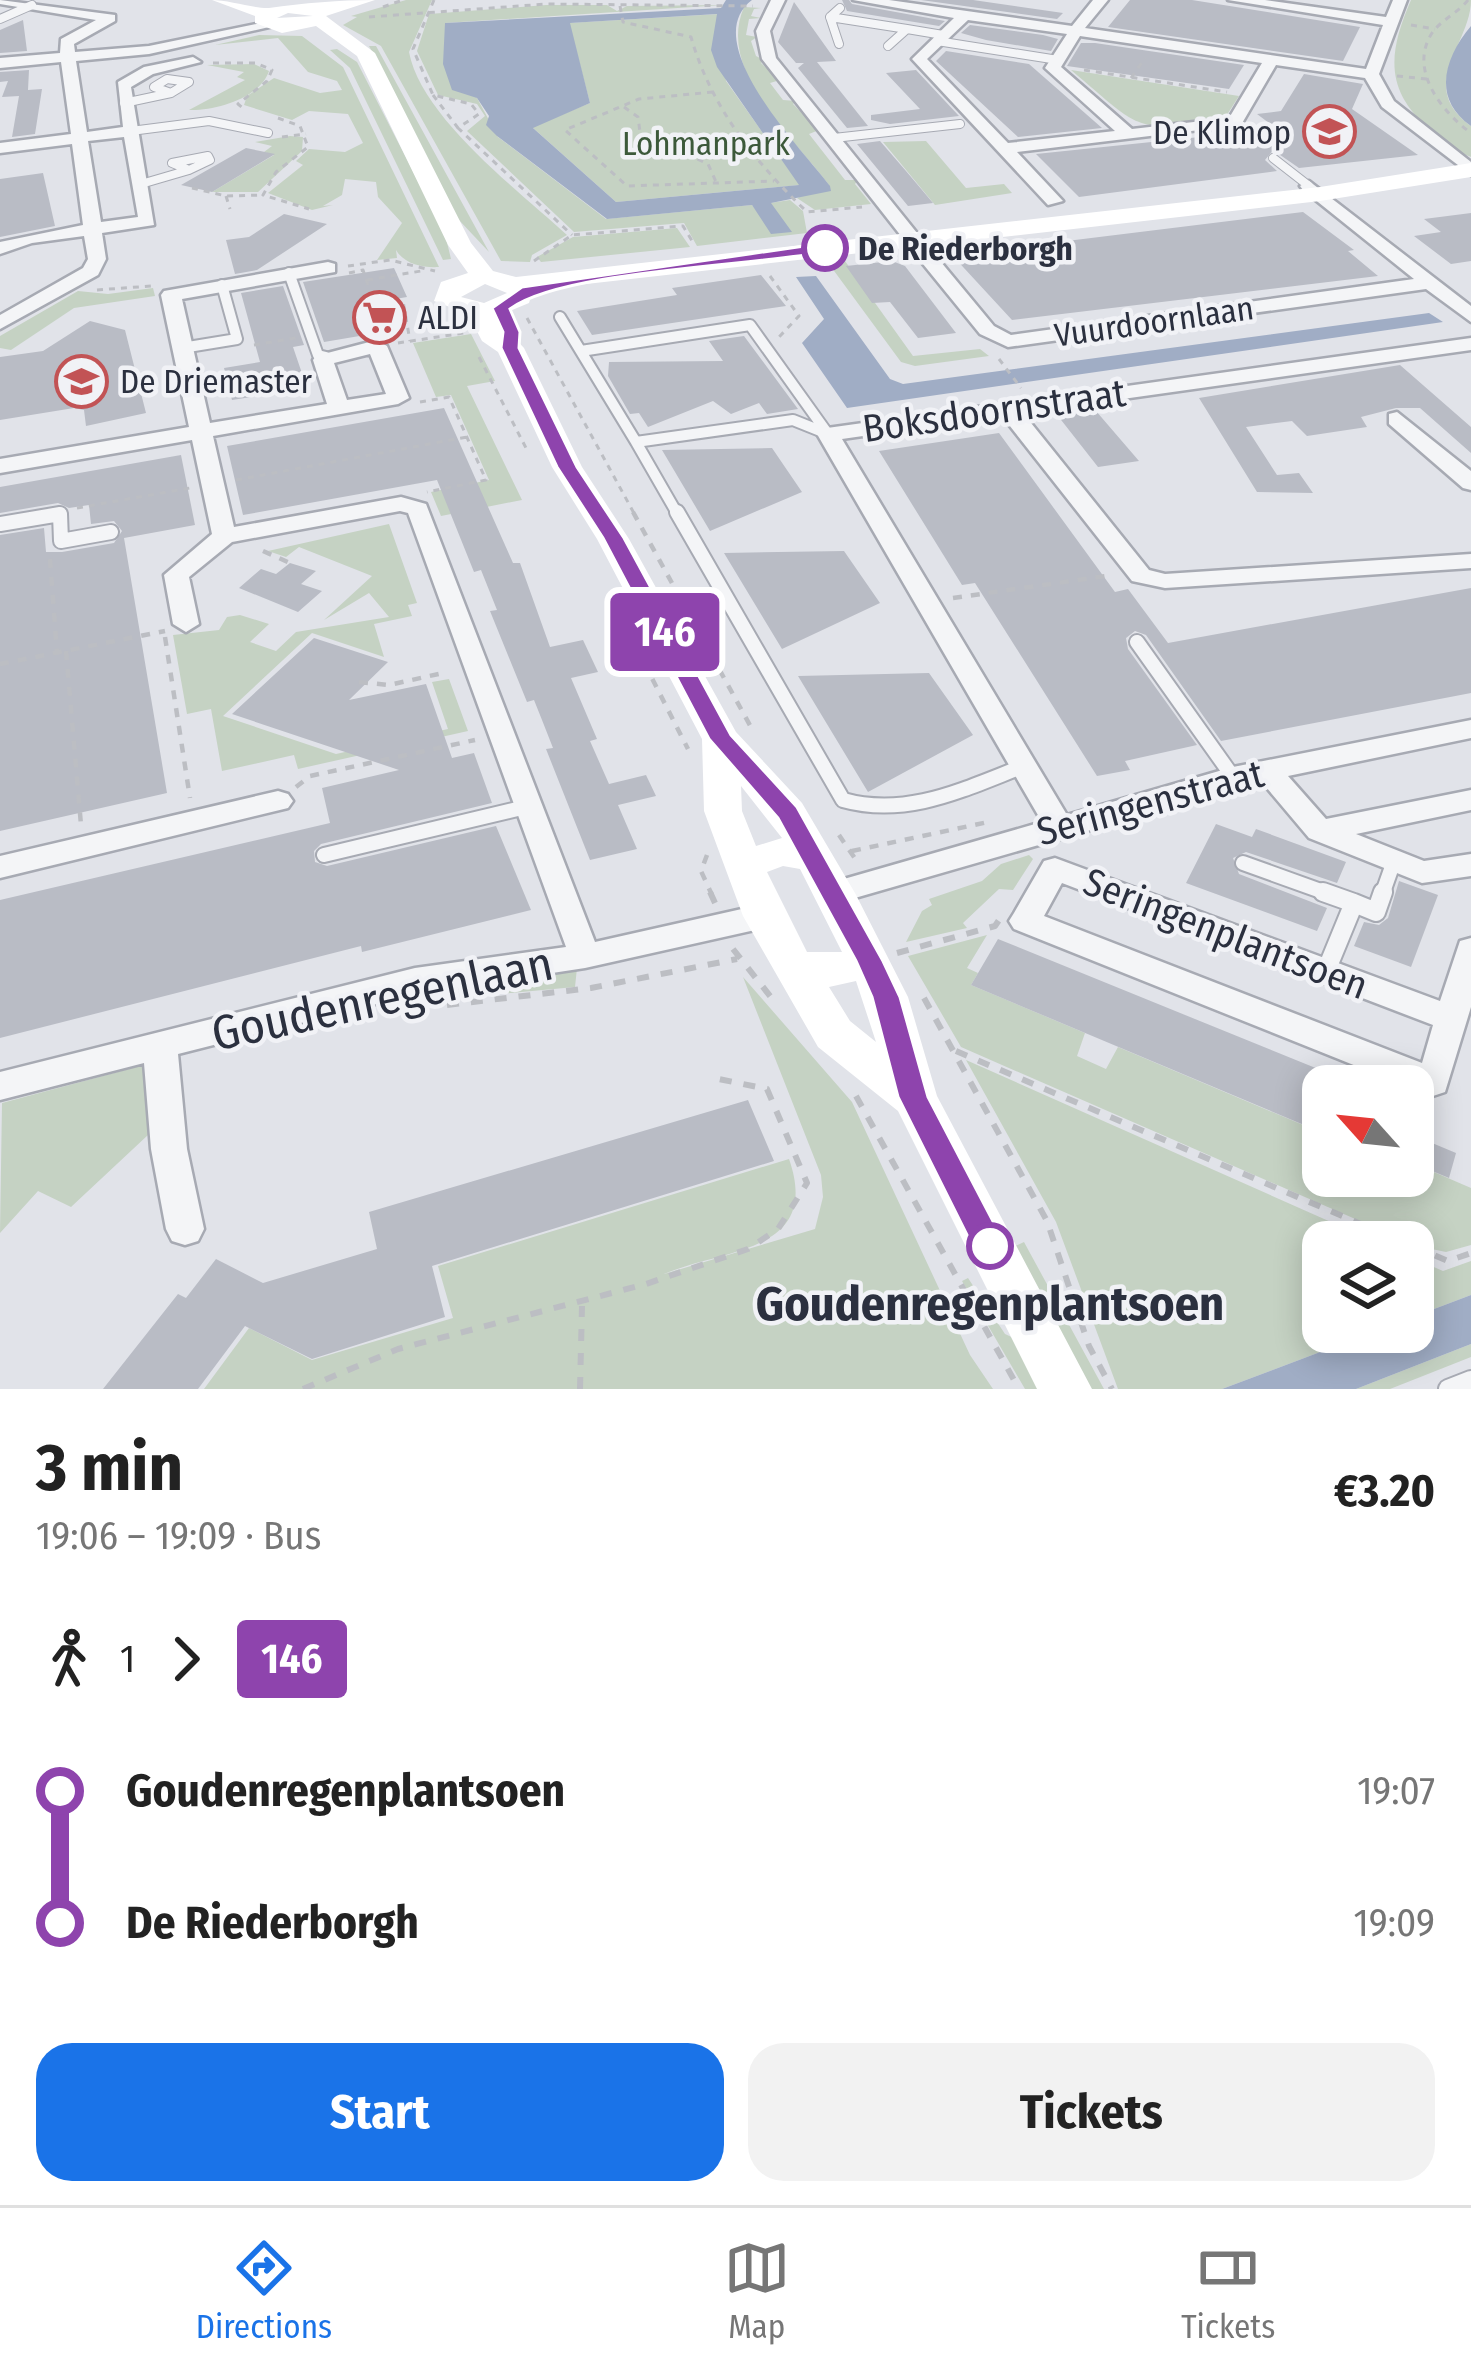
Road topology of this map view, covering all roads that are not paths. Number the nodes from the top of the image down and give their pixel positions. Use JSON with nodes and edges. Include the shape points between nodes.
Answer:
{"nodes":[{"id":1,"x":0,"y":0,"type":"edge"},
{"id":2,"x":221,"y":0,"type":"edge"},
{"id":3,"x":248,"y":0,"type":"edge"},
{"id":4,"x":366,"y":0,"type":"edge"},
{"id":5,"x":778,"y":0,"type":"edge"},
{"id":6,"x":860,"y":0,"type":"edge"},
{"id":7,"x":1101,"y":0,"type":"edge"},
{"id":8,"x":1235,"y":0,"type":"edge"},
{"id":9,"x":1400,"y":0,"type":"edge"},
{"id":10,"x":32,"y":5,"type":"junction"},
{"id":11,"x":840,"y":8,"type":"dead end"},
{"id":12,"x":324,"y":14,"type":"edge"},
{"id":13,"x":964,"y":16,"type":"junction"},
{"id":14,"x":270,"y":17,"type":"junction"},
{"id":15,"x":830,"y":17,"type":"junction"},
{"id":16,"x":0,"y":19,"type":"edge"},
{"id":17,"x":1388,"y":21,"type":"junction"},
{"id":18,"x":866,"y":23,"type":"junction"},
{"id":19,"x":907,"y":29,"type":"junction"},
{"id":20,"x":1078,"y":33,"type":"junction"},
{"id":21,"x":862,"y":38,"type":"dead end"},
{"id":22,"x":940,"y":38,"type":"junction"},
{"id":23,"x":839,"y":44,"type":"dead end"},
{"id":24,"x":888,"y":46,"type":"dead end"},
{"id":25,"x":69,"y":58,"type":"junction"},
{"id":26,"x":193,"y":62,"type":"dead end"},
{"id":27,"x":1270,"y":62,"type":"junction"},
{"id":28,"x":0,"y":63,"type":"edge"},
{"id":29,"x":1056,"y":63,"type":"junction"},
{"id":30,"x":1371,"y":74,"type":"junction"},
{"id":31,"x":172,"y":93,"type":"dead end"},
{"id":32,"x":124,"y":103,"type":"junction"},
{"id":33,"x":960,"y":124,"type":"dead end"},
{"id":34,"x":130,"y":131,"type":"junction"},
{"id":35,"x":268,"y":133,"type":"dead end"},
{"id":36,"x":1128,"y":134,"type":"junction"},
{"id":37,"x":83,"y":138,"type":"junction"},
{"id":38,"x":834,"y":138,"type":"junction"},
{"id":39,"x":0,"y":148,"type":"edge"},
{"id":40,"x":1009,"y":148,"type":"junction"},
{"id":41,"x":1274,"y":158,"type":"dead end"},
{"id":42,"x":1471,"y":170,"type":"edge"},
{"id":43,"x":190,"y":171,"type":"dead end"},
{"id":44,"x":141,"y":184,"type":"junction"},
{"id":45,"x":1314,"y":190,"type":"junction"},
{"id":46,"x":1054,"y":201,"type":"dead end"},
{"id":47,"x":94,"y":229,"type":"junction"},
{"id":48,"x":915,"y":243,"type":"junction"},
{"id":49,"x":0,"y":248,"type":"edge"},
{"id":50,"x":336,"y":267,"type":"road end"},
{"id":51,"x":289,"y":273,"type":"junction"},
{"id":52,"x":464,"y":275,"type":"junction"},
{"id":53,"x":1430,"y":283,"type":"junction"},
{"id":54,"x":222,"y":285,"type":"junction"},
{"id":55,"x":502,"y":299,"type":"junction"},
{"id":56,"x":560,"y":316,"type":"dead end"},
{"id":57,"x":1471,"y":316,"type":"edge"},
{"id":58,"x":0,"y":323,"type":"edge"},
{"id":59,"x":1471,"y":344,"type":"edge"},
{"id":60,"x":182,"y":348,"type":"junction"},
{"id":61,"x":581,"y":351,"type":"junction"},
{"id":62,"x":326,"y":357,"type":"junction"},
{"id":63,"x":1014,"y":398,"type":"junction"},
{"id":64,"x":339,"y":408,"type":"junction"},
{"id":65,"x":1397,"y":419,"type":"dead end"},
{"id":66,"x":200,"y":431,"type":"junction"},
{"id":67,"x":828,"y":434,"type":"junction"},
{"id":68,"x":636,"y":442,"type":"junction"},
{"id":69,"x":0,"y":466,"type":"edge"},
{"id":70,"x":1471,"y":484,"type":"edge"},
{"id":71,"x":0,"y":524,"type":"edge"},
{"id":72,"x":111,"y":532,"type":"dead end"},
{"id":73,"x":224,"y":536,"type":"junction"},
{"id":74,"x":1471,"y":561,"type":"edge"},
{"id":75,"x":175,"y":627,"type":"road end"},
{"id":76,"x":1137,"y":641,"type":"dead end"},
{"id":77,"x":1471,"y":729,"type":"edge"},
{"id":78,"x":741,"y":741,"type":"junction"},
{"id":79,"x":1024,"y":766,"type":"junction"},
{"id":80,"x":1267,"y":770,"type":"junction"},
{"id":81,"x":1233,"y":777,"type":"junction"},
{"id":82,"x":1471,"y":800,"type":"edge"},
{"id":83,"x":278,"y":801,"type":"road end"},
{"id":84,"x":531,"y":806,"type":"junction"},
{"id":85,"x":1058,"y":826,"type":"junction"},
{"id":86,"x":1319,"y":831,"type":"junction"},
{"id":87,"x":324,"y":855,"type":"dead end"},
{"id":88,"x":813,"y":856,"type":"junction"},
{"id":89,"x":1394,"y":861,"type":"junction"},
{"id":90,"x":1243,"y":863,"type":"dead end"},
{"id":91,"x":1471,"y":865,"type":"edge"},
{"id":92,"x":742,"y":866,"type":"junction"},
{"id":93,"x":0,"y":867,"type":"edge"},
{"id":94,"x":834,"y":893,"type":"junction"},
{"id":95,"x":1354,"y":904,"type":"junction"},
{"id":96,"x":764,"y":916,"type":"junction"},
{"id":97,"x":1471,"y":950,"type":"edge"},
{"id":98,"x":585,"y":956,"type":"junction"},
{"id":99,"x":891,"y":962,"type":"junction"},
{"id":100,"x":1326,"y":971,"type":"junction"},
{"id":101,"x":787,"y":987,"type":"junction"},
{"id":102,"x":1452,"y":1018,"type":"junction"},
{"id":103,"x":160,"y":1046,"type":"junction"},
{"id":104,"x":0,"y":1087,"type":"edge"},
{"id":105,"x":914,"y":1097,"type":"junction"},
{"id":106,"x":185,"y":1228,"type":"dead end"},
{"id":107,"x":1471,"y":1380,"type":"edge"},
{"id":108,"x":1065,"y":1389,"type":"edge"},
{"id":109,"x":1448,"y":1389,"type":"edge"}],
"edges":[{"from":1,"to":10,"type":"street"},
{"from":2,"to":14,"type":"street"},
{"from":3,"to":14,"type":"street"},
{"from":4,"to":12,"type":"street"},
{"from":5,"to":38,"type":"street","via":[[763,48]]},
{"from":6,"to":13,"type":"street"},
{"from":7,"to":20,"type":"street","via":[[1076,25]]},
{"from":8,"to":17,"type":"street"},
{"from":9,"to":17,"type":"street"},
{"from":10,"to":16,"type":"lane"},
{"from":10,"to":25,"type":"street","via":[[110,18],[72,37]]},
{"from":11,"to":15,"type":"lane"},
{"from":12,"to":14,"type":"street"},
{"from":12,"to":52,"type":"street","via":[[373,73],[460,245]]},
{"from":13,"to":20,"type":"street"},
{"from":13,"to":22,"type":"street"},
{"from":14,"to":25,"type":"street","via":[[171,46]]},
{"from":15,"to":18,"type":"lane"},
{"from":15,"to":23,"type":"lane"},
{"from":17,"to":30,"type":"street"},
{"from":18,"to":19,"type":"lane"},
{"from":18,"to":21,"type":"lane"},
{"from":19,"to":22,"type":"lane"},
{"from":19,"to":24,"type":"lane"},
{"from":20,"to":27,"type":"street"},
{"from":20,"to":29,"type":"street"},
{"from":22,"to":29,"type":"lane"},
{"from":22,"to":40,"type":"street","via":[[919,59]]},
{"from":25,"to":28,"type":"street"},
{"from":25,"to":37,"type":"street"},
{"from":26,"to":32,"type":"street","via":[[133,77],[123,85]]},
{"from":27,"to":30,"type":"street"},
{"from":27,"to":36,"type":"street","via":[[1235,122]]},
{"from":29,"to":36,"type":"street"},
{"from":30,"to":42,"type":"street","via":[[1388,104]]},
{"from":31,"to":32,"type":"lane"},
{"from":32,"to":34,"type":"street"},
{"from":33,"to":38,"type":"lane"},
{"from":34,"to":35,"type":"lane","via":[[209,121]]},
{"from":34,"to":37,"type":"street"},
{"from":34,"to":44,"type":"street"},
{"from":36,"to":40,"type":"street"},
{"from":37,"to":39,"type":"street"},
{"from":37,"to":47,"type":"street"},
{"from":38,"to":48,"type":"street"},
{"from":40,"to":46,"type":"street"},
{"from":41,"to":45,"type":"lane"},
{"from":42,"to":45,"type":"street"},
{"from":43,"to":44,"type":"lane"},
{"from":44,"to":47,"type":"street","via":[[148,221]]},
{"from":45,"to":48,"type":"street"},
{"from":45,"to":53,"type":"street"},
{"from":47,"to":49,"type":"street"},
{"from":47,"to":58,"type":"street","via":[[98,259],[91,271]]},
{"from":48,"to":53,"type":"street","name":"Vuurdoornlaan","via":[[987,331],[1008,341]]},
{"from":48,"to":55,"type":"street","via":[[614,275]]},
{"from":50,"to":51,"type":"street"},
{"from":51,"to":54,"type":"street"},
{"from":51,"to":62,"type":"lane","via":[[308,336]]},
{"from":52,"to":55,"type":"street"},
{"from":52,"to":55,"type":"street","via":[[445,296],[459,308]]},
{"from":53,"to":57,"type":"street"},
{"from":54,"to":60,"type":"street","via":[[172,294]]},
{"from":54,"to":60,"type":"lane","via":[[237,339]]},
{"from":55,"to":78,"type":"street","via":[[492,334],[518,335],[567,467]]},
{"from":56,"to":61,"type":"lane"},
{"from":59,"to":63,"type":"street","name":"Boksdoornstraat"},
{"from":60,"to":66,"type":"street"},
{"from":61,"to":67,"type":"lane","via":[[736,324],[757,329]]},
{"from":61,"to":68,"type":"lane"},
{"from":62,"to":64,"type":"street"},
{"from":62,"to":64,"type":"street","via":[[377,346],[398,398]]},
{"from":63,"to":67,"type":"street","name":"Boksdoornstraat"},
{"from":63,"to":74,"type":"street","via":[[1135,572],[1165,581]]},
{"from":64,"to":66,"type":"street"},
{"from":65,"to":70,"type":"street"},
{"from":66,"to":69,"type":"street"},
{"from":66,"to":73,"type":"street"},
{"from":67,"to":68,"type":"lane","via":[[793,420]]},
{"from":67,"to":79,"type":"street","name":"Boksdoornstraat"},
{"from":68,"to":79,"type":"lane","via":[[843,800],[871,812],[911,806]]},
{"from":71,"to":72,"type":"lane","via":[[60,514],[61,541]]},
{"from":73,"to":75,"type":"street","via":[[176,575]]},
{"from":73,"to":84,"type":"street","via":[[418,508]]},
{"from":76,"to":81,"type":"lane"},
{"from":77,"to":80,"type":"street","name":"Seringenstraat"},
{"from":78,"to":88,"type":"street"},
{"from":78,"to":92,"type":"street","via":[[723,811]]},
{"from":79,"to":85,"type":"street","name":"Boksdoornstraat"},
{"from":80,"to":81,"type":"street","name":"Seringenstraat"},
{"from":80,"to":86,"type":"street"},
{"from":81,"to":85,"type":"street","name":"Seringenstraat"},
{"from":82,"to":86,"type":"street"},
{"from":83,"to":93,"type":"street"},
{"from":84,"to":87,"type":"lane"},
{"from":84,"to":98,"type":"street"},
{"from":85,"to":94,"type":"street","name":"Seringenstraat"},
{"from":86,"to":89,"type":"street"},
{"from":88,"to":92,"type":"street","via":[[782,851]]},
{"from":88,"to":94,"type":"street"},
{"from":89,"to":91,"type":"street","via":[[1422,872]]},
{"from":89,"to":95,"type":"lane","via":[[1376,912]]},
{"from":90,"to":95,"type":"lane"},
{"from":92,"to":96,"type":"street"},
{"from":94,"to":99,"type":"street"},
{"from":95,"to":100,"type":"lane"},
{"from":96,"to":98,"type":"street","name":"Goudenregenlaan"},
{"from":96,"to":101,"type":"street"},
{"from":97,"to":102,"type":"street","name":"Seringenplantsoen"},
{"from":98,"to":103,"type":"street","name":"Goudenregenlaan","via":[[415,981]]},
{"from":99,"to":101,"type":"street"},
{"from":99,"to":105,"type":"street","via":[[886,997]]},
{"from":100,"to":102,"type":"street","name":"Seringenplantsoen"},
{"from":100,"to":102,"type":"street","name":"Seringenplantsoen","via":[[1055,869],[1025,920],[1432,1082]]},
{"from":101,"to":105,"type":"street"},
{"from":103,"to":104,"type":"street","name":"Goudenregenlaan"},
{"from":103,"to":106,"type":"street"},
{"from":105,"to":108,"type":"street"},
{"from":107,"to":109,"type":"lane"}]}
